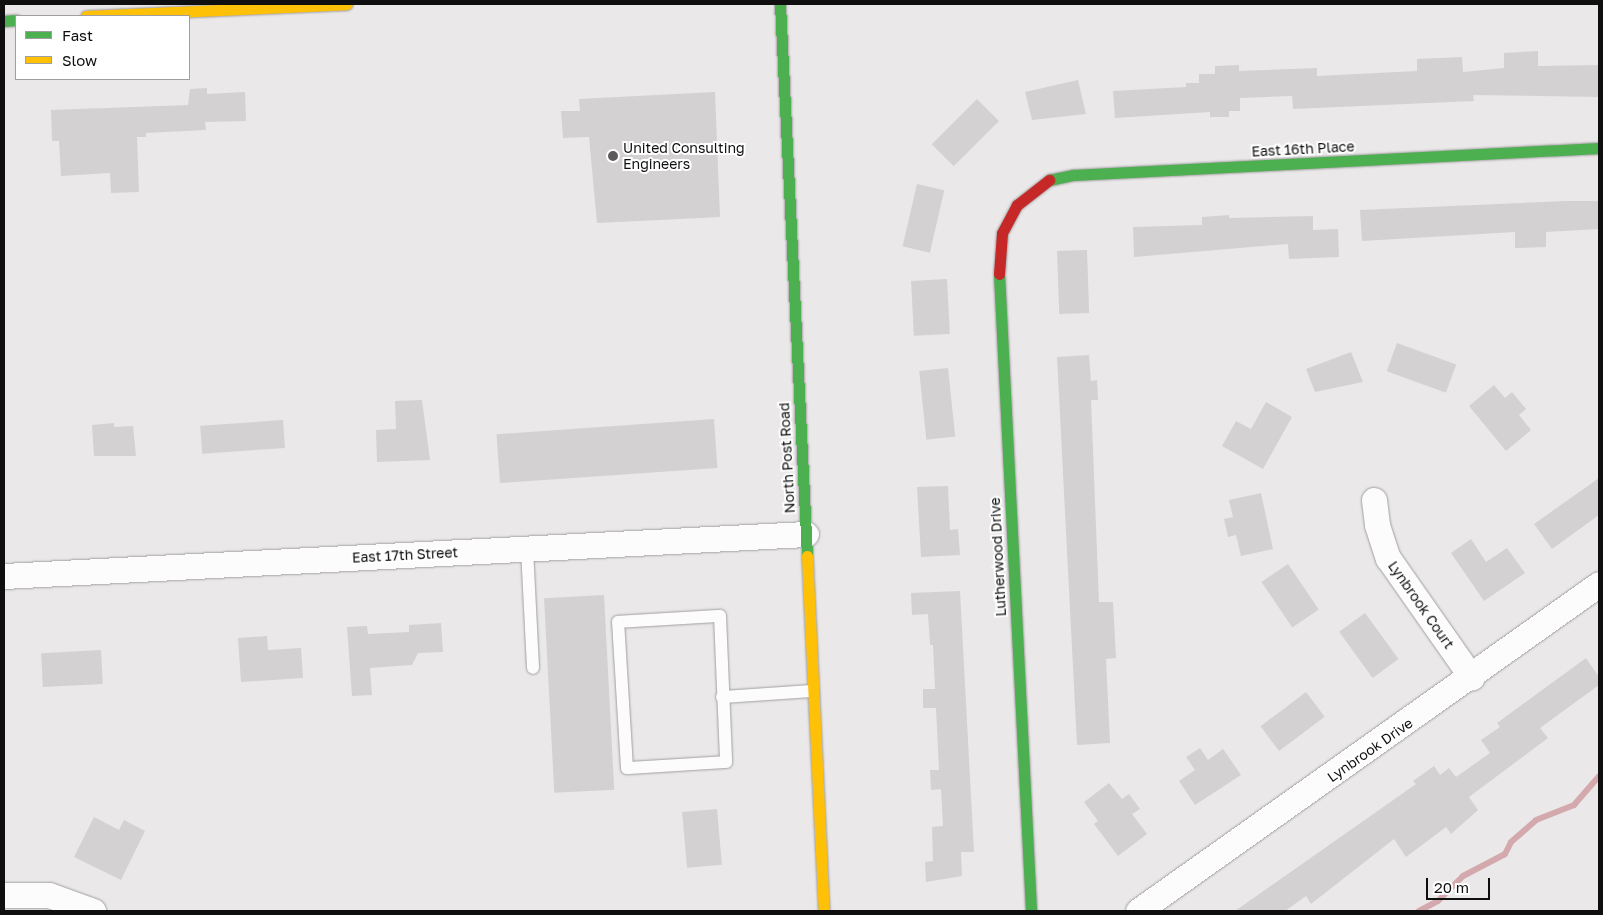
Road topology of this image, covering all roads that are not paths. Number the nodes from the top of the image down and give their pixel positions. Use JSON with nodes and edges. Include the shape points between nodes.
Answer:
{"nodes":[{"id":1,"x":347,"y":4,"type":"edge"},
{"id":2,"x":780,"y":4,"type":"edge"},
{"id":3,"x":108,"y":15,"type":"edge"},
{"id":4,"x":1599,"y":148,"type":"edge"},
{"id":5,"x":1017,"y":205,"type":"joint"},
{"id":6,"x":1374,"y":500,"type":"dead end"},
{"id":7,"x":806,"y":534,"type":"junction"},
{"id":8,"x":527,"y":549,"type":"junction"},
{"id":9,"x":4,"y":576,"type":"edge"},
{"id":10,"x":1599,"y":584,"type":"edge"},
{"id":11,"x":533,"y":668,"type":"dead end"},
{"id":12,"x":1472,"y":678,"type":"junction"},
{"id":13,"x":813,"y":691,"type":"junction"},
{"id":14,"x":722,"y":697,"type":"junction"},
{"id":15,"x":4,"y":895,"type":"edge"},
{"id":16,"x":93,"y":911,"type":"edge"},
{"id":17,"x":824,"y":911,"type":"edge"},
{"id":18,"x":1031,"y":911,"type":"edge"},
{"id":19,"x":1138,"y":911,"type":"edge"}],
"edges":[{"from":1,"to":3,"type":"street"},
{"from":2,"to":7,"type":"street","name":"North Post Road"},
{"from":4,"to":5,"type":"street","name":"East 16th Place","via":[[1073,175],[1049,180]]},
{"from":5,"to":18,"type":"street","name":"Lutherwood Drive","via":[[1002,233],[998,256]]},
{"from":6,"to":12,"type":"street","name":"Lynbrook Court","via":[[1379,533],[1388,558]]},
{"from":7,"to":8,"type":"street","name":"East 17th Street"},
{"from":7,"to":13,"type":"street","name":"North Post Road"},
{"from":8,"to":9,"type":"street","name":"East 17th Street"},
{"from":8,"to":11,"type":"lane"},
{"from":10,"to":12,"type":"street","name":"Lynbrook Drive"},
{"from":12,"to":19,"type":"street","name":"Lynbrook Drive"},
{"from":13,"to":14,"type":"lane"},
{"from":13,"to":17,"type":"street","name":"North Post Road"},
{"from":14,"to":14,"type":"lane","via":[[720,616],[618,622],[627,768],[726,762]]},
{"from":15,"to":16,"type":"street","via":[[49,895]]}]}
